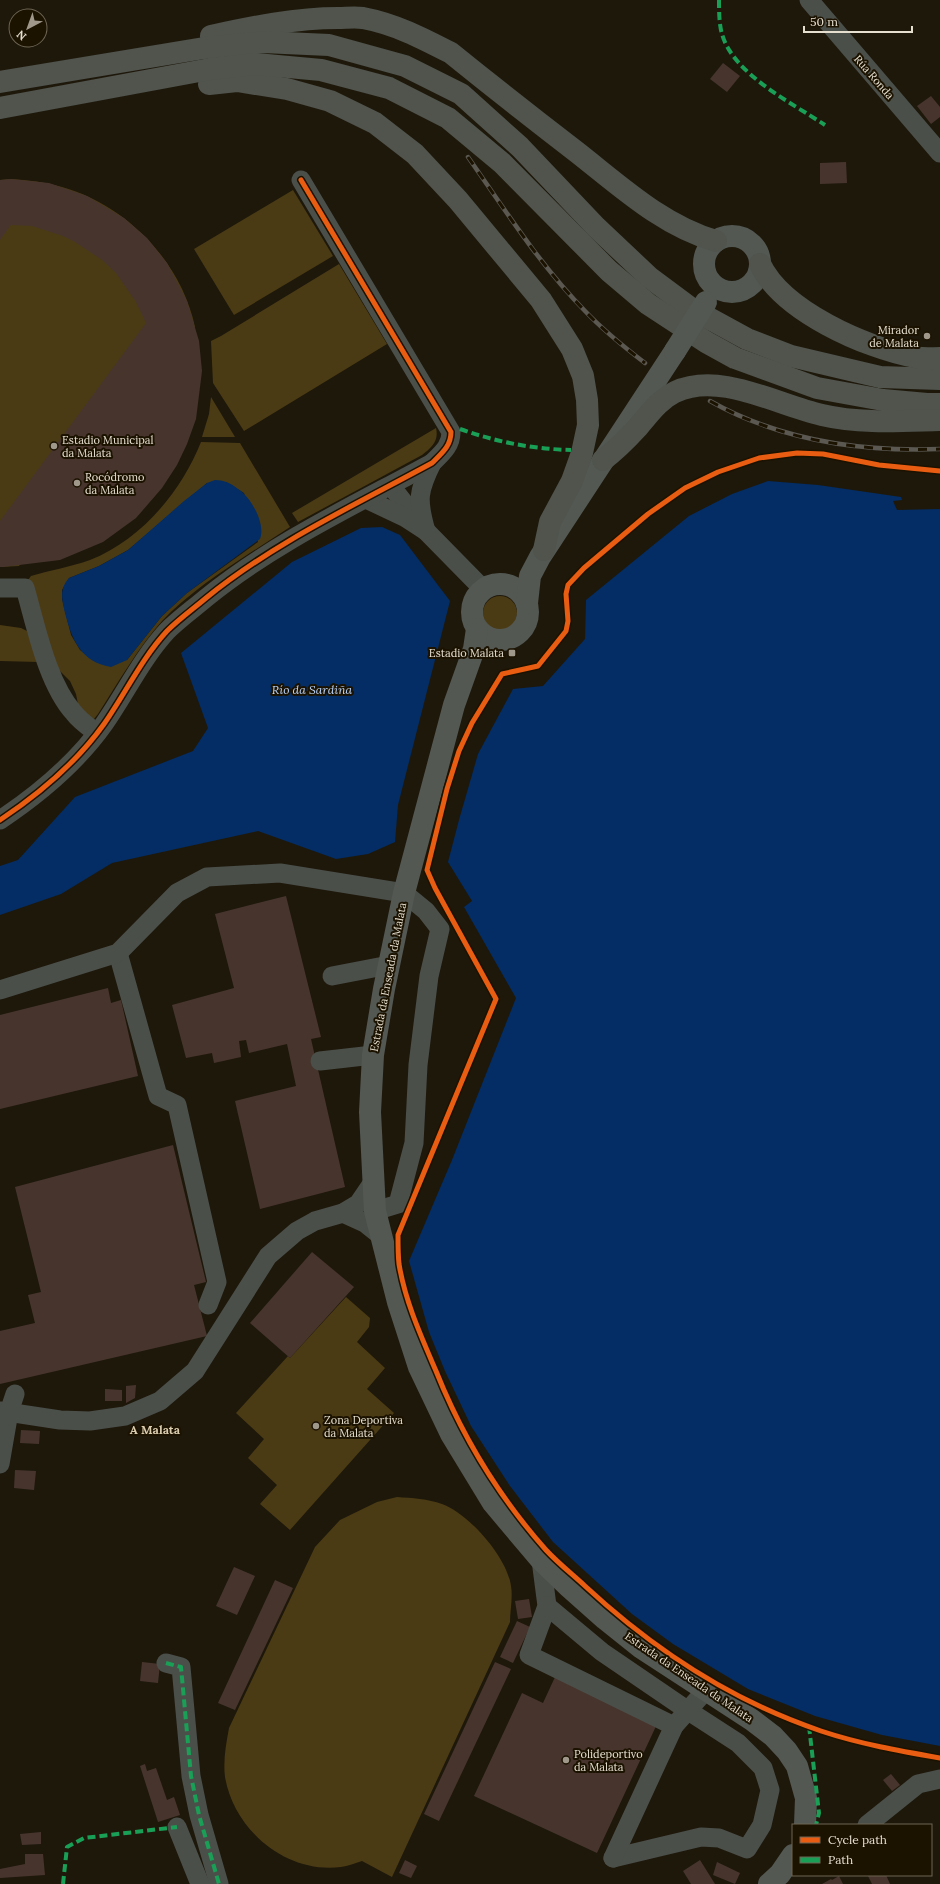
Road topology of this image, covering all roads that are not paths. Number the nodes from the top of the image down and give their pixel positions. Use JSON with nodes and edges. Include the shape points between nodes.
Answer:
{"nodes":[{"id":1,"x":809,"y":0,"type":"edge"},
{"id":2,"x":72,"y":70,"type":"junction"},
{"id":3,"x":0,"y":82,"type":"edge"},
{"id":4,"x":96,"y":91,"type":"junction"},
{"id":5,"x":0,"y":108,"type":"edge"},
{"id":6,"x":940,"y":154,"type":"edge"},
{"id":7,"x":301,"y":180,"type":"dead end"},
{"id":8,"x":716,"y":241,"type":"junction"},
{"id":9,"x":760,"y":264,"type":"junction"},
{"id":10,"x":711,"y":294,"type":"junction"},
{"id":11,"x":940,"y":358,"type":"edge"},
{"id":12,"x":940,"y":379,"type":"edge"},
{"id":13,"x":940,"y":404,"type":"edge"},
{"id":14,"x":940,"y":420,"type":"edge"},
{"id":15,"x":603,"y":460,"type":"junction"},
{"id":16,"x":432,"y":463,"type":"junction"},
{"id":17,"x":391,"y":486,"type":"junction"},
{"id":18,"x":366,"y":498,"type":"junction"},
{"id":19,"x":426,"y":531,"type":"junction"},
{"id":20,"x":542,"y":554,"type":"junction"},
{"id":21,"x":491,"y":587,"type":"junction"},
{"id":22,"x":0,"y":588,"type":"edge"},
{"id":23,"x":527,"y":603,"type":"junction"},
{"id":24,"x":477,"y":629,"type":"junction"},
{"id":25,"x":504,"y":640,"type":"junction"},
{"id":26,"x":469,"y":666,"type":"junction"},
{"id":27,"x":97,"y":733,"type":"junction"},
{"id":28,"x":0,"y":820,"type":"edge"},
{"id":29,"x":404,"y":893,"type":"junction"},
{"id":30,"x":118,"y":953,"type":"junction"},
{"id":31,"x":389,"y":965,"type":"junction"},
{"id":32,"x":332,"y":976,"type":"dead end"},
{"id":33,"x":0,"y":990,"type":"edge"},
{"id":34,"x":373,"y":1055,"type":"junction"},
{"id":35,"x":320,"y":1061,"type":"dead end"},
{"id":36,"x":373,"y":1182,"type":"junction"},
{"id":37,"x":375,"y":1210,"type":"junction"},
{"id":38,"x":343,"y":1213,"type":"junction"},
{"id":39,"x":380,"y":1235,"type":"junction"},
{"id":40,"x":208,"y":1305,"type":"dead end"},
{"id":41,"x":15,"y":1394,"type":"dead end"},
{"id":42,"x":4,"y":1412,"type":"edge"},
{"id":43,"x":0,"y":1464,"type":"edge"},
{"id":44,"x":541,"y":1560,"type":"junction"},
{"id":45,"x":547,"y":1606,"type":"junction"},
{"id":46,"x":166,"y":1663,"type":"dead end"},
{"id":47,"x":706,"y":1690,"type":"junction"},
{"id":48,"x":687,"y":1710,"type":"junction"},
{"id":49,"x":674,"y":1726,"type":"junction"},
{"id":50,"x":940,"y":1779,"type":"edge"},
{"id":51,"x":805,"y":1824,"type":"edge"},
{"id":52,"x":868,"y":1824,"type":"edge"},
{"id":53,"x":177,"y":1827,"type":"dead end"},
{"id":54,"x":792,"y":1860,"type":"edge"},
{"id":55,"x":200,"y":1884,"type":"edge"},
{"id":56,"x":219,"y":1884,"type":"edge"},
{"id":57,"x":769,"y":1884,"type":"edge"}],
"edges":[{"from":1,"to":6,"type":"street","name":"Rúa Ronda"},
{"from":2,"to":3,"type":"highway"},
{"from":2,"to":8,"type":"highway","via":[[119,54],[245,28],[321,18],[361,18],[393,26],[451,53],[627,192],[677,225]]},
{"from":2,"to":12,"type":"highway","via":[[204,48],[263,42],[329,45],[405,66],[461,94],[520,147],[596,227],[644,272],[692,309],[747,339],[791,356],[880,377]]},
{"from":4,"to":5,"type":"highway"},
{"from":4,"to":13,"type":"highway","via":[[210,69],[256,64],[321,70],[389,88],[448,118],[502,163],[609,272],[648,304],[706,342],[735,358],[817,388],[883,400]]},
{"from":4,"to":20,"type":"highway","via":[[122,93],[237,81],[287,89],[330,101],[374,123],[415,154],[458,200],[541,300],[572,349],[583,376],[588,425],[582,453],[572,481],[550,522]]},
{"from":7,"to":16,"type":"street","via":[[450,432],[448,446]]},
{"from":8,"to":9,"type":"main road","via":[[732,236],[748,241],[754,247]]},
{"from":8,"to":10,"type":"main road","via":[[709,247],[704,264]]},
{"from":9,"to":10,"type":"main road","via":[[754,280],[741,290],[724,290]]},
{"from":9,"to":11,"type":"highway","via":[[775,288],[836,330],[862,342],[916,357]]},
{"from":10,"to":15,"type":"main road","bridge":true},
{"from":14,"to":15,"type":"highway","via":[[884,421],[822,416],[736,389],[715,384],[695,385],[676,392],[655,406],[618,449]]},
{"from":15,"to":20,"type":"main road"},
{"from":16,"to":17,"type":"street"},
{"from":16,"to":19,"type":"street","via":[[422,483],[420,496]]},
{"from":17,"to":18,"type":"street"},
{"from":17,"to":19,"type":"street"},
{"from":18,"to":19,"type":"street"},
{"from":18,"to":27,"type":"street","via":[[299,534],[256,561],[178,622],[158,643]]},
{"from":19,"to":21,"type":"street"},
{"from":20,"to":21,"type":"main road","via":[[515,576]]},
{"from":20,"to":23,"type":"main road","via":[[530,576]]},
{"from":21,"to":23,"type":"main road","via":[[516,589]]},
{"from":21,"to":24,"type":"main road","via":[[477,596],[473,605],[472,614]]},
{"from":22,"to":27,"type":"street","via":[[24,588],[46,662],[60,691],[74,713]]},
{"from":23,"to":25,"type":"main road","via":[[524,627],[512,638]]},
{"from":24,"to":25,"type":"main road","via":[[486,637]]},
{"from":24,"to":26,"type":"main road","name":"Estrada da Enseada da Malata"},
{"from":25,"to":26,"type":"main road","name":"Estrada da Enseada da Malata"},
{"from":26,"to":29,"type":"main road","name":"Estrada da Enseada da Malata","via":[[454,705]]},
{"from":27,"to":28,"type":"street","via":[[49,782]]},
{"from":29,"to":30,"type":"street","via":[[280,873],[206,877],[177,893]]},
{"from":29,"to":31,"type":"main road","name":"Estrada da Enseada da Malata"},
{"from":29,"to":37,"type":"street","via":[[426,911],[440,929],[429,976],[418,1065],[414,1143],[398,1204]]},
{"from":30,"to":33,"type":"street"},
{"from":30,"to":40,"type":"street","via":[[158,1096],[177,1105],[217,1282]]},
{"from":31,"to":32,"type":"street"},
{"from":31,"to":34,"type":"main road","name":"Estrada da Enseada da Malata"},
{"from":34,"to":35,"type":"street"},
{"from":34,"to":36,"type":"main road","name":"Estrada da Enseada da Malata","via":[[370,1112]]},
{"from":36,"to":37,"type":"main road","name":"Estrada da Enseada da Malata"},
{"from":36,"to":38,"type":"street","via":[[358,1204]]},
{"from":37,"to":39,"type":"main road","name":"Estrada da Enseada da Malata"},
{"from":38,"to":39,"type":"street","via":[[365,1223]]},
{"from":38,"to":42,"type":"street","via":[[297,1231],[268,1256],[195,1371],[160,1401],[125,1416],[90,1422]]},
{"from":39,"to":44,"type":"main road","name":"Estrada da Enseada da Malata","via":[[419,1367],[451,1434],[493,1502]]},
{"from":41,"to":42,"type":"street"},
{"from":42,"to":43,"type":"street"},
{"from":44,"to":45,"type":"street"},
{"from":44,"to":47,"type":"main road","name":"Estrada da Enseada da Malata","via":[[604,1619],[646,1651]]},
{"from":45,"to":48,"type":"street","via":[[602,1652]]},
{"from":45,"to":49,"type":"street","via":[[529,1654]]},
{"from":46,"to":56,"type":"street","via":[[181,1667],[191,1776],[199,1815]]},
{"from":47,"to":48,"type":"street"},
{"from":47,"to":51,"type":"main road","name":"Estrada da Enseada da Malata","via":[[752,1720],[787,1751],[797,1766],[803,1783],[806,1798]]},
{"from":48,"to":49,"type":"street"},
{"from":48,"to":49,"type":"street","via":[[738,1743],[763,1768],[770,1790],[762,1825],[746,1849],[719,1838],[701,1837],[613,1858]]},
{"from":50,"to":52,"type":"street","via":[[918,1784]]},
{"from":53,"to":55,"type":"street"},
{"from":54,"to":57,"type":"main road"}]}
